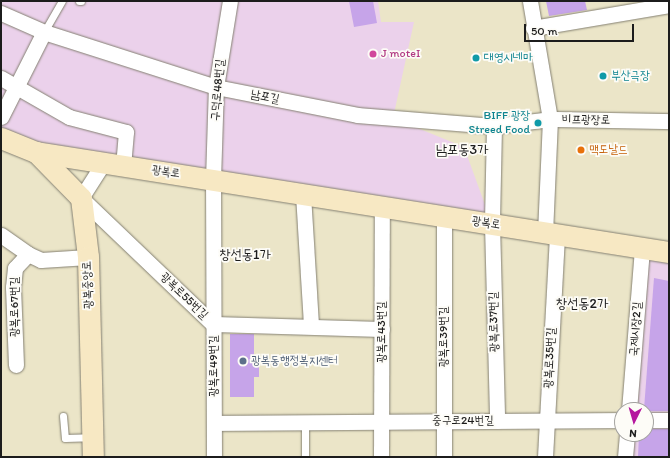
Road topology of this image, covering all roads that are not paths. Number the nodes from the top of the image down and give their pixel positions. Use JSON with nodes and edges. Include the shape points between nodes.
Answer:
{"nodes":[{"id":1,"x":62,"y":1,"type":"edge"},
{"id":2,"x":230,"y":1,"type":"edge"},
{"id":3,"x":530,"y":1,"type":"edge"},
{"id":4,"x":669,"y":5,"type":"edge"},
{"id":5,"x":1,"y":13,"type":"edge"},
{"id":6,"x":533,"y":28,"type":"junction"},
{"id":7,"x":44,"y":32,"type":"junction"},
{"id":8,"x":1,"y":78,"type":"edge"},
{"id":9,"x":18,"y":86,"type":"junction"},
{"id":10,"x":216,"y":87,"type":"junction"},
{"id":11,"x":1,"y":117,"type":"edge"},
{"id":12,"x":550,"y":119,"type":"junction"},
{"id":13,"x":669,"y":121,"type":"edge"},
{"id":14,"x":494,"y":126,"type":"junction"},
{"id":15,"x":1,"y":138,"type":"edge"},
{"id":16,"x":36,"y":152,"type":"junction"},
{"id":17,"x":114,"y":164,"type":"junction"},
{"id":18,"x":213,"y":180,"type":"junction"},
{"id":19,"x":303,"y":194,"type":"junction"},
{"id":20,"x":81,"y":198,"type":"junction"},
{"id":21,"x":382,"y":207,"type":"junction"},
{"id":22,"x":444,"y":216,"type":"junction"},
{"id":23,"x":492,"y":224,"type":"junction"},
{"id":24,"x":551,"y":233,"type":"junction"},
{"id":25,"x":1,"y":235,"type":"edge"},
{"id":26,"x":642,"y":248,"type":"junction"},
{"id":27,"x":669,"y":252,"type":"edge"},
{"id":28,"x":28,"y":254,"type":"junction"},
{"id":29,"x":88,"y":257,"type":"junction"},
{"id":30,"x":214,"y":324,"type":"junction"},
{"id":31,"x":311,"y":326,"type":"junction"},
{"id":32,"x":382,"y":329,"type":"junction"},
{"id":33,"x":16,"y":365,"type":"dead end"},
{"id":34,"x":630,"y":402,"type":"edge"},
{"id":35,"x":63,"y":416,"type":"dead end"},
{"id":36,"x":547,"y":420,"type":"junction"},
{"id":37,"x":614,"y":420,"type":"edge"},
{"id":38,"x":654,"y":420,"type":"edge"},
{"id":39,"x":669,"y":420,"type":"edge"},
{"id":40,"x":444,"y":421,"type":"junction"},
{"id":41,"x":497,"y":421,"type":"junction"},
{"id":42,"x":382,"y":422,"type":"junction"},
{"id":43,"x":214,"y":423,"type":"junction"},
{"id":44,"x":305,"y":423,"type":"junction"},
{"id":45,"x":626,"y":442,"type":"edge"},
{"id":46,"x":92,"y":447,"type":"edge"},
{"id":47,"x":214,"y":457,"type":"edge"},
{"id":48,"x":305,"y":457,"type":"edge"},
{"id":49,"x":381,"y":457,"type":"edge"},
{"id":50,"x":444,"y":457,"type":"edge"},
{"id":51,"x":545,"y":457,"type":"edge"},
{"id":52,"x":625,"y":457,"type":"edge"}],
"edges":[{"from":1,"to":7,"type":"lane"},
{"from":2,"to":10,"type":"street","name":"구덕로48번길"},
{"from":3,"to":6,"type":"street","name":"비프광장로"},
{"from":4,"to":6,"type":"street"},
{"from":5,"to":7,"type":"street","name":"남포길"},
{"from":6,"to":12,"type":"street","name":"비프광장로"},
{"from":7,"to":9,"type":"street"},
{"from":7,"to":10,"type":"street","name":"남포길"},
{"from":8,"to":9,"type":"street"},
{"from":9,"to":11,"type":"street"},
{"from":9,"to":17,"type":"street","via":[[69,117],[126,132]]},
{"from":10,"to":14,"type":"street","name":"남포길","via":[[356,116]]},
{"from":10,"to":18,"type":"street","name":"구덕로48번길"},
{"from":12,"to":13,"type":"street","name":"비프광장로"},
{"from":12,"to":14,"type":"street","name":"남포길"},
{"from":12,"to":24,"type":"street"},
{"from":14,"to":23,"type":"street"},
{"from":15,"to":16,"type":"main road","name":"광복로"},
{"from":16,"to":17,"type":"main road","name":"광복로"},
{"from":16,"to":20,"type":"main road"},
{"from":17,"to":18,"type":"main road","name":"광복로"},
{"from":17,"to":20,"type":"street"},
{"from":18,"to":19,"type":"main road","name":"광복로"},
{"from":18,"to":30,"type":"street","name":"광복로49번길"},
{"from":19,"to":21,"type":"main road","name":"광복로"},
{"from":19,"to":31,"type":"street"},
{"from":20,"to":29,"type":"main road","name":"광복중앙로"},
{"from":20,"to":30,"type":"street","name":"광복로55번길"},
{"from":21,"to":22,"type":"main road","name":"광복로"},
{"from":21,"to":32,"type":"street","name":"광복로43번길"},
{"from":22,"to":23,"type":"main road","name":"광복로"},
{"from":22,"to":40,"type":"street","name":"광복로39번길"},
{"from":23,"to":24,"type":"main road","name":"광복로"},
{"from":23,"to":41,"type":"street","name":"광복로37번길"},
{"from":24,"to":26,"type":"main road","name":"광복로"},
{"from":24,"to":36,"type":"street","name":"광복로35번길"},
{"from":25,"to":28,"type":"street"},
{"from":26,"to":27,"type":"main road","name":"광복로"},
{"from":26,"to":34,"type":"street","name":"국제시장2길"},
{"from":28,"to":29,"type":"street","via":[[41,260]]},
{"from":28,"to":33,"type":"street","name":"광복로67번길","via":[[15,268],[13,287]]},
{"from":29,"to":46,"type":"main road","name":"광복중앙로"},
{"from":30,"to":31,"type":"street","name":"광복로55번길"},
{"from":30,"to":43,"type":"street","name":"광복로49번길"},
{"from":31,"to":32,"type":"street","name":"광복로55번길"},
{"from":32,"to":42,"type":"street","name":"광복로43번길"},
{"from":35,"to":46,"type":"lane","name":"광복중앙로","via":[[65,438]]},
{"from":36,"to":37,"type":"street","name":"중구로24번길"},
{"from":36,"to":41,"type":"street","name":"중구로24번길"},
{"from":36,"to":51,"type":"street","name":"광복로35번길"},
{"from":38,"to":39,"type":"street"},
{"from":40,"to":41,"type":"street","name":"중구로24번길"},
{"from":40,"to":42,"type":"street","name":"중구로24번길"},
{"from":40,"to":50,"type":"street","name":"광복로39번길"},
{"from":42,"to":44,"type":"street","name":"중구로24번길"},
{"from":42,"to":49,"type":"street","name":"광복로43번길"},
{"from":43,"to":44,"type":"street","name":"중구로24번길"},
{"from":43,"to":47,"type":"street","name":"광복로49번길"},
{"from":44,"to":48,"type":"lane"},
{"from":45,"to":52,"type":"street"}]}
